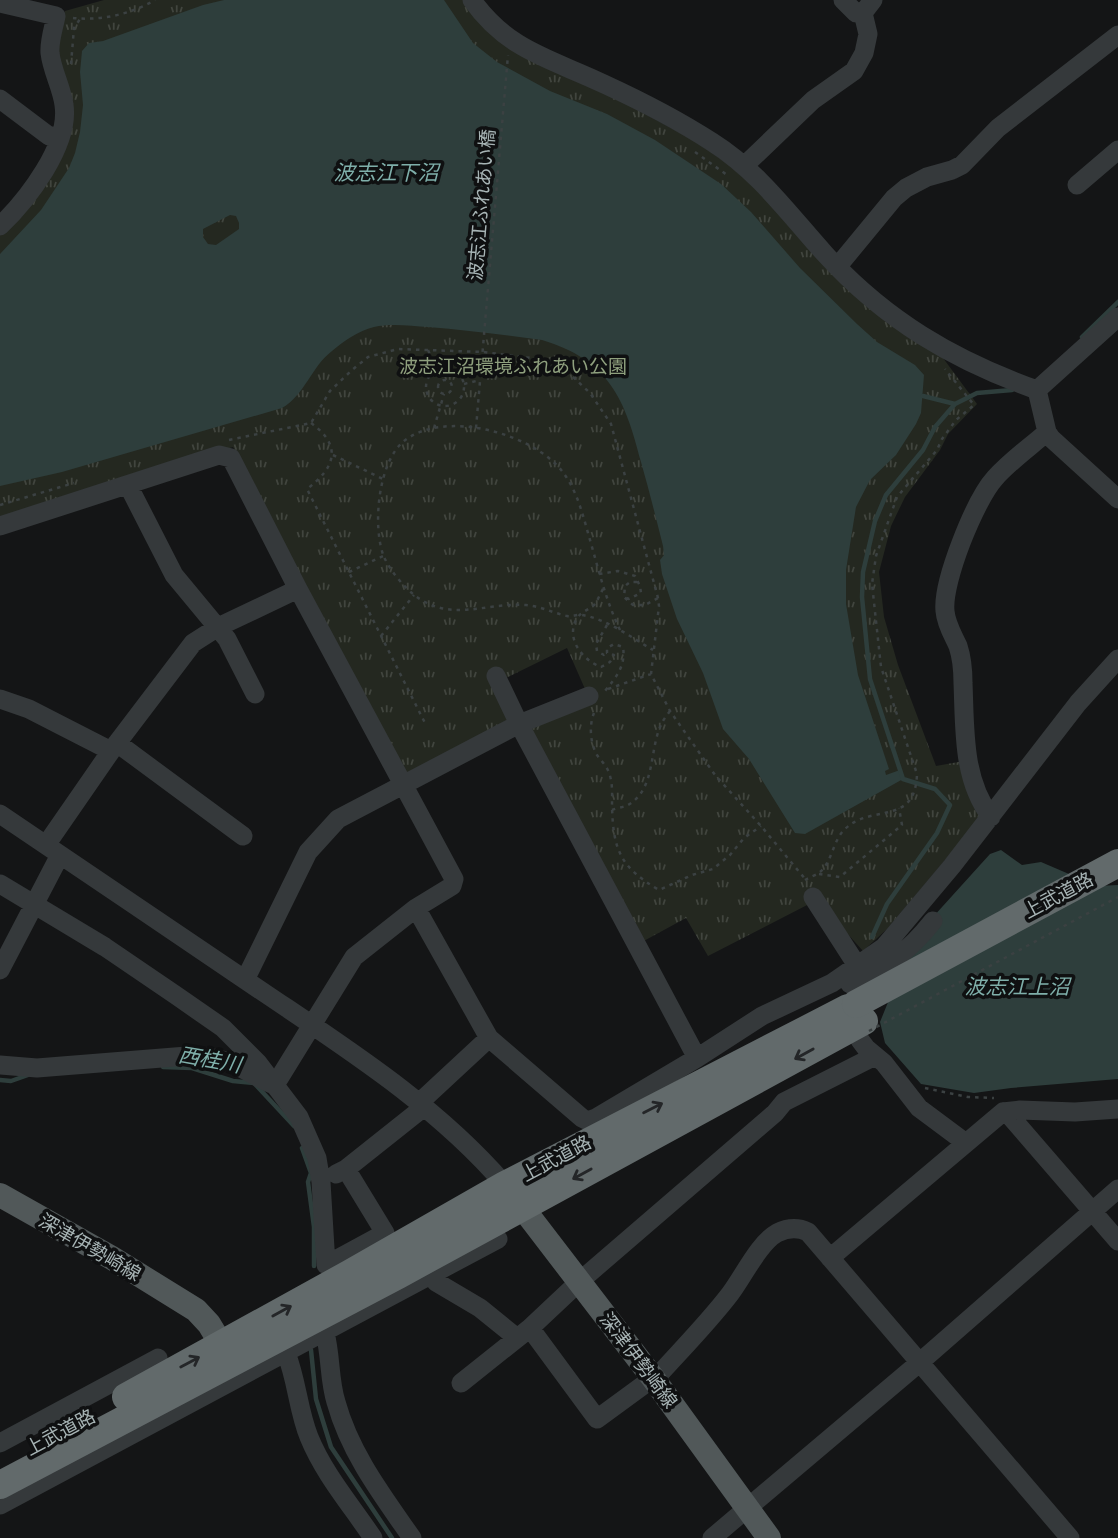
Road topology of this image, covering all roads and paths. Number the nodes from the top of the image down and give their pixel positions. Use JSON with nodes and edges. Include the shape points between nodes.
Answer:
{"nodes":[{"id":1,"x":155,"y":0,"type":"edge"},
{"id":2,"x":472,"y":0,"type":"edge"},
{"id":3,"x":843,"y":0,"type":"edge"},
{"id":4,"x":0,"y":3,"type":"edge"},
{"id":5,"x":868,"y":6,"type":"edge"},
{"id":6,"x":56,"y":16,"type":"junction"},
{"id":7,"x":1118,"y":35,"type":"edge"},
{"id":8,"x":508,"y":61,"type":"dead end"},
{"id":9,"x":0,"y":99,"type":"edge"},
{"id":10,"x":60,"y":136,"type":"junction"},
{"id":11,"x":692,"y":150,"type":"dead end"},
{"id":12,"x":1118,"y":150,"type":"edge"},
{"id":13,"x":741,"y":173,"type":"junction"},
{"id":14,"x":1077,"y":185,"type":"dead end"},
{"id":15,"x":0,"y":226,"type":"edge"},
{"id":16,"x":838,"y":266,"type":"junction"},
{"id":17,"x":1118,"y":317,"type":"edge"},
{"id":18,"x":428,"y":350,"type":"junction"},
{"id":19,"x":482,"y":352,"type":"junction"},
{"id":20,"x":437,"y":370,"type":"junction"},
{"id":21,"x":480,"y":380,"type":"junction"},
{"id":22,"x":441,"y":381,"type":"junction"},
{"id":23,"x":464,"y":384,"type":"junction"},
{"id":24,"x":1037,"y":390,"type":"junction"},
{"id":25,"x":444,"y":394,"type":"junction"},
{"id":26,"x":966,"y":395,"type":"dead end"},
{"id":27,"x":441,"y":406,"type":"junction"},
{"id":28,"x":434,"y":428,"type":"junction"},
{"id":29,"x":476,"y":428,"type":"junction"},
{"id":30,"x":1047,"y":432,"type":"junction"},
{"id":31,"x":332,"y":455,"type":"junction"},
{"id":32,"x":383,"y":479,"type":"junction"},
{"id":33,"x":128,"y":485,"type":"junction"},
{"id":34,"x":1118,"y":499,"type":"edge"},
{"id":35,"x":0,"y":526,"type":"edge"},
{"id":36,"x":383,"y":556,"type":"junction"},
{"id":37,"x":349,"y":572,"type":"junction"},
{"id":38,"x":599,"y":573,"type":"junction"},
{"id":39,"x":638,"y":583,"type":"junction"},
{"id":40,"x":603,"y":588,"type":"junction"},
{"id":41,"x":298,"y":589,"type":"junction"},
{"id":42,"x":414,"y":594,"type":"junction"},
{"id":43,"x":624,"y":597,"type":"junction"},
{"id":44,"x":658,"y":598,"type":"junction"},
{"id":45,"x":580,"y":614,"type":"junction"},
{"id":46,"x":607,"y":624,"type":"junction"},
{"id":47,"x":218,"y":627,"type":"junction"},
{"id":48,"x":620,"y":630,"type":"junction"},
{"id":49,"x":381,"y":636,"type":"junction"},
{"id":50,"x":653,"y":650,"type":"junction"},
{"id":51,"x":608,"y":653,"type":"junction"},
{"id":52,"x":1118,"y":659,"type":"edge"},
{"id":53,"x":651,"y":674,"type":"junction"},
{"id":54,"x":496,"y":676,"type":"dead end"},
{"id":55,"x":255,"y":694,"type":"dead end"},
{"id":56,"x":598,"y":697,"type":"junction"},
{"id":57,"x":0,"y":699,"type":"edge"},
{"id":58,"x":670,"y":710,"type":"junction"},
{"id":59,"x":425,"y":723,"type":"dead end"},
{"id":60,"x":519,"y":724,"type":"junction"},
{"id":61,"x":114,"y":747,"type":"junction"},
{"id":62,"x":402,"y":785,"type":"junction"},
{"id":63,"x":899,"y":808,"type":"junction"},
{"id":64,"x":612,"y":810,"type":"junction"},
{"id":65,"x":0,"y":814,"type":"edge"},
{"id":66,"x":990,"y":817,"type":"junction"},
{"id":67,"x":761,"y":826,"type":"junction"},
{"id":68,"x":243,"y":836,"type":"dead end"},
{"id":69,"x":53,"y":850,"type":"junction"},
{"id":70,"x":1118,"y":863,"type":"edge"},
{"id":71,"x":816,"y":874,"type":"junction"},
{"id":72,"x":0,"y":884,"type":"edge"},
{"id":73,"x":1118,"y":884,"type":"edge"},
{"id":74,"x":809,"y":888,"type":"junction"},
{"id":75,"x":1118,"y":897,"type":"edge"},
{"id":76,"x":33,"y":905,"type":"junction"},
{"id":77,"x":416,"y":908,"type":"junction"},
{"id":78,"x":933,"y":921,"type":"dead end"},
{"id":79,"x":858,"y":967,"type":"junction"},
{"id":80,"x":0,"y":970,"type":"edge"},
{"id":81,"x":245,"y":980,"type":"junction"},
{"id":82,"x":856,"y":1013,"type":"junction"},
{"id":83,"x":313,"y":1026,"type":"junction"},
{"id":84,"x":489,"y":1038,"type":"junction"},
{"id":85,"x":875,"y":1056,"type":"junction"},
{"id":86,"x":697,"y":1058,"type":"junction"},
{"id":87,"x":0,"y":1065,"type":"edge"},
{"id":88,"x":917,"y":1084,"type":"dead end"},
{"id":89,"x":275,"y":1085,"type":"junction"},
{"id":90,"x":421,"y":1105,"type":"junction"},
{"id":91,"x":1003,"y":1105,"type":"junction"},
{"id":92,"x":1118,"y":1109,"type":"edge"},
{"id":93,"x":598,"y":1126,"type":"junction"},
{"id":94,"x":965,"y":1143,"type":"junction"},
{"id":95,"x":346,"y":1169,"type":"junction"},
{"id":96,"x":321,"y":1182,"type":"junction"},
{"id":97,"x":1118,"y":1189,"type":"edge"},
{"id":98,"x":0,"y":1195,"type":"edge"},
{"id":99,"x":513,"y":1196,"type":"junction"},
{"id":100,"x":1092,"y":1211,"type":"junction"},
{"id":101,"x":498,"y":1239,"type":"dead end"},
{"id":102,"x":1118,"y":1241,"type":"edge"},
{"id":103,"x":831,"y":1258,"type":"junction"},
{"id":104,"x":339,"y":1266,"type":"junction"},
{"id":105,"x":431,"y":1274,"type":"junction"},
{"id":106,"x":580,"y":1281,"type":"junction"},
{"id":107,"x":401,"y":1282,"type":"junction"},
{"id":108,"x":325,"y":1333,"type":"junction"},
{"id":109,"x":523,"y":1333,"type":"junction"},
{"id":110,"x":286,"y":1353,"type":"junction"},
{"id":111,"x":227,"y":1354,"type":"junction"},
{"id":112,"x":158,"y":1358,"type":"dead end"},
{"id":113,"x":919,"y":1363,"type":"junction"},
{"id":114,"x":653,"y":1379,"type":"junction"},
{"id":115,"x":461,"y":1382,"type":"dead end"},
{"id":116,"x":76,"y":1413,"type":"junction"},
{"id":117,"x":0,"y":1443,"type":"edge"},
{"id":118,"x":0,"y":1464,"type":"edge"},
{"id":119,"x":0,"y":1485,"type":"edge"},
{"id":120,"x":0,"y":1505,"type":"edge"},
{"id":121,"x":747,"y":1509,"type":"junction"},
{"id":122,"x":373,"y":1538,"type":"edge"},
{"id":123,"x":412,"y":1538,"type":"edge"},
{"id":124,"x":712,"y":1538,"type":"edge"},
{"id":125,"x":769,"y":1538,"type":"edge"},
{"id":126,"x":1070,"y":1538,"type":"edge"}],
"edges":[{"from":1,"to":6,"type":"path","via":[[128,13],[80,19]]},
{"from":2,"to":13,"type":"street","via":[[496,29],[521,47],[648,105],[712,141]]},
{"from":3,"to":5,"type":"street","via":[[856,13]]},
{"from":4,"to":6,"type":"street"},
{"from":5,"to":13,"type":"street","via":[[864,53],[854,71],[813,100]]},
{"from":6,"to":10,"type":"street","via":[[50,52],[65,107]]},
{"from":7,"to":16,"type":"street","via":[[998,128],[962,165],[906,188]]},
{"from":8,"to":19,"type":"path","name":"波志江ふれあい橋"},
{"from":9,"to":10,"type":"street","via":[[49,136]]},
{"from":10,"to":15,"type":"street","via":[[22,204]]},
{"from":11,"to":13,"type":"path"},
{"from":12,"to":14,"type":"street"},
{"from":13,"to":16,"type":"street"},
{"from":16,"to":24,"type":"street","via":[[888,313],[923,338],[988,373]]},
{"from":17,"to":24,"type":"street"},
{"from":18,"to":19,"type":"path"},
{"from":18,"to":20,"type":"path"},
{"from":18,"to":31,"type":"path","via":[[398,349],[368,357],[330,391],[311,423],[323,431]]},
{"from":19,"to":21,"type":"path","name":"波志江ふれあい橋"},
{"from":19,"to":44,"type":"path","via":[[531,358],[572,376],[590,393],[611,424]]},
{"from":20,"to":22,"type":"path"},
{"from":20,"to":23,"type":"path","via":[[454,370]]},
{"from":20,"to":27,"type":"path","via":[[426,389],[431,400]]},
{"from":21,"to":23,"type":"path"},
{"from":21,"to":29,"type":"path","name":"波志江ふれあい橋"},
{"from":22,"to":25,"type":"path","via":[[438,389]]},
{"from":22,"to":25,"type":"path","via":[[448,380],[453,386]]},
{"from":23,"to":27,"type":"path","via":[[458,401]]},
{"from":24,"to":30,"type":"street"},
{"from":25,"to":27,"type":"path"},
{"from":26,"to":63,"type":"path","via":[[974,405],[956,420],[897,497],[876,556],[872,584],[881,667],[917,774],[916,790]]},
{"from":27,"to":28,"type":"path"},
{"from":28,"to":29,"type":"path"},
{"from":28,"to":32,"type":"path","via":[[402,443],[388,462]]},
{"from":29,"to":38,"type":"path","via":[[513,436],[542,451],[562,471],[578,497]]},
{"from":30,"to":34,"type":"street"},
{"from":30,"to":66,"type":"street","via":[[987,489],[967,527],[945,597],[945,618],[961,658],[966,752],[979,798]]},
{"from":31,"to":32,"type":"path"},
{"from":31,"to":37,"type":"path","via":[[324,477],[307,489]]},
{"from":32,"to":36,"type":"path","via":[[378,526]]},
{"from":33,"to":35,"type":"street"},
{"from":33,"to":41,"type":"street","via":[[219,456],[232,458]]},
{"from":33,"to":47,"type":"street","via":[[174,575]]},
{"from":36,"to":37,"type":"path"},
{"from":36,"to":42,"type":"path"},
{"from":37,"to":49,"type":"path"},
{"from":38,"to":39,"type":"path","via":[[628,573]]},
{"from":38,"to":40,"type":"path"},
{"from":39,"to":43,"type":"path","via":[[625,586]]},
{"from":39,"to":43,"type":"path","via":[[641,593]]},
{"from":40,"to":45,"type":"path","via":[[595,603]]},
{"from":40,"to":48,"type":"path"},
{"from":41,"to":47,"type":"street"},
{"from":41,"to":62,"type":"street"},
{"from":42,"to":45,"type":"path","via":[[436,607],[460,612],[526,605],[570,616]]},
{"from":42,"to":49,"type":"path"},
{"from":43,"to":44,"type":"path","via":[[637,606]]},
{"from":44,"to":50,"type":"path"},
{"from":45,"to":46,"type":"path"},
{"from":45,"to":51,"type":"path","via":[[574,631],[578,650],[601,667],[614,655]]},
{"from":46,"to":48,"type":"path"},
{"from":46,"to":51,"type":"path","via":[[596,644],[597,651]]},
{"from":47,"to":55,"type":"street"},
{"from":47,"to":61,"type":"street","via":[[193,643]]},
{"from":48,"to":50,"type":"path"},
{"from":49,"to":59,"type":"path"},
{"from":50,"to":53,"type":"path"},
{"from":51,"to":56,"type":"path","via":[[607,648],[614,644],[623,647],[625,658],[620,672]]},
{"from":52,"to":66,"type":"street"},
{"from":53,"to":56,"type":"path"},
{"from":53,"to":58,"type":"path"},
{"from":54,"to":60,"type":"street"},
{"from":56,"to":60,"type":"street"},
{"from":56,"to":64,"type":"path","via":[[591,719],[592,739],[596,754],[609,771]]},
{"from":57,"to":61,"type":"street"},
{"from":58,"to":64,"type":"path","via":[[660,725],[649,780],[628,804]]},
{"from":58,"to":67,"type":"path","via":[[715,775]]},
{"from":60,"to":62,"type":"street"},
{"from":60,"to":86,"type":"street"},
{"from":61,"to":68,"type":"street"},
{"from":61,"to":69,"type":"street"},
{"from":62,"to":77,"type":"street","via":[[454,879],[453,886]]},
{"from":62,"to":81,"type":"street","via":[[338,818],[322,834],[308,852]]},
{"from":63,"to":71,"type":"path","via":[[846,828]]},
{"from":63,"to":71,"type":"path","via":[[902,825],[840,877]]},
{"from":64,"to":67,"type":"path","via":[[613,838],[623,860],[639,878],[659,890],[713,869]]},
{"from":65,"to":69,"type":"street"},
{"from":66,"to":79,"type":"street","via":[[908,922]]},
{"from":67,"to":74,"type":"path"},
{"from":69,"to":76,"type":"street"},
{"from":69,"to":81,"type":"street"},
{"from":70,"to":82,"type":"highway","name":"上武道路","bridge":true},
{"from":71,"to":74,"type":"path"},
{"from":72,"to":76,"type":"street"},
{"from":73,"to":82,"type":"highway","name":"上武道路"},
{"from":74,"to":79,"type":"street"},
{"from":75,"to":82,"type":"path","bridge":true},
{"from":76,"to":80,"type":"street"},
{"from":76,"to":89,"type":"street","via":[[223,1028]]},
{"from":77,"to":83,"type":"street","via":[[354,957]]},
{"from":77,"to":84,"type":"street"},
{"from":78,"to":82,"type":"street","via":[[909,950],[875,972]]},
{"from":79,"to":82,"type":"street"},
{"from":81,"to":83,"type":"street"},
{"from":82,"to":85,"type":"street","via":[[863,1045]]},
{"from":82,"to":86,"type":"street","via":[[762,1016]]},
{"from":93,"to":82,"type":"highway","name":"上武道路","one_way":true},
{"from":82,"to":99,"type":"highway","name":"上武道路","one_way":true},
{"from":83,"to":89,"type":"street"},
{"from":83,"to":90,"type":"street"},
{"from":84,"to":90,"type":"street"},
{"from":84,"to":93,"type":"street","via":[[582,1118]]},
{"from":85,"to":94,"type":"street","via":[[919,1108]]},
{"from":85,"to":106,"type":"street","via":[[785,1101]]},
{"from":86,"to":93,"type":"street"},
{"from":87,"to":89,"type":"street","via":[[37,1068],[210,1057]]},
{"from":88,"to":91,"type":"path"},
{"from":89,"to":96,"type":"street","via":[[309,1136]]},
{"from":90,"to":95,"type":"street"},
{"from":90,"to":99,"type":"street","via":[[482,1159]]},
{"from":91,"to":92,"type":"street","via":[[1075,1112]]},
{"from":91,"to":94,"type":"street"},
{"from":91,"to":100,"type":"street"},
{"from":93,"to":99,"type":"highway","name":"上武道路"},
{"from":94,"to":103,"type":"street"},
{"from":95,"to":96,"type":"street"},
{"from":95,"to":104,"type":"street","via":[[385,1233]]},
{"from":96,"to":104,"type":"street"},
{"from":97,"to":100,"type":"street"},
{"from":98,"to":111,"type":"main road","name":"深津伊勢崎線","via":[[181,1300],[204,1317]]},
{"from":99,"to":104,"type":"highway","name":"上武道路"},
{"from":99,"to":106,"type":"main road","name":"深津伊勢崎線"},
{"from":99,"to":107,"type":"highway","name":"上武道路"},
{"from":100,"to":102,"type":"street"},
{"from":100,"to":113,"type":"street"},
{"from":101,"to":105,"type":"street"},
{"from":103,"to":113,"type":"street"},
{"from":103,"to":114,"type":"street","via":[[801,1228],[776,1234],[731,1294]]},
{"from":111,"to":104,"type":"highway","name":"上武道路","one_way":true},
{"from":105,"to":107,"type":"street"},
{"from":105,"to":109,"type":"street","via":[[436,1282]]},
{"from":106,"to":109,"type":"street"},
{"from":106,"to":114,"type":"main road","name":"深津伊勢崎線"},
{"from":107,"to":108,"type":"street"},
{"from":107,"to":111,"type":"highway","name":"上武道路"},
{"from":108,"to":110,"type":"street"},
{"from":108,"to":123,"type":"street","via":[[329,1374],[347,1437]]},
{"from":109,"to":114,"type":"street","via":[[597,1419]]},
{"from":109,"to":115,"type":"street"},
{"from":110,"to":120,"type":"street"},
{"from":110,"to":122,"type":"street","via":[[309,1437]]},
{"from":116,"to":111,"type":"highway","name":"上武道路","one_way":true},
{"from":111,"to":119,"type":"highway","name":"上武道路"},
{"from":112,"to":116,"type":"street"},
{"from":113,"to":121,"type":"street"},
{"from":113,"to":126,"type":"street"},
{"from":114,"to":121,"type":"main road","name":"深津伊勢崎線"},
{"from":116,"to":117,"type":"street"},
{"from":116,"to":118,"type":"highway","name":"上武道路"},
{"from":121,"to":124,"type":"street"},
{"from":121,"to":125,"type":"main road","name":"深津伊勢崎線"}]}
